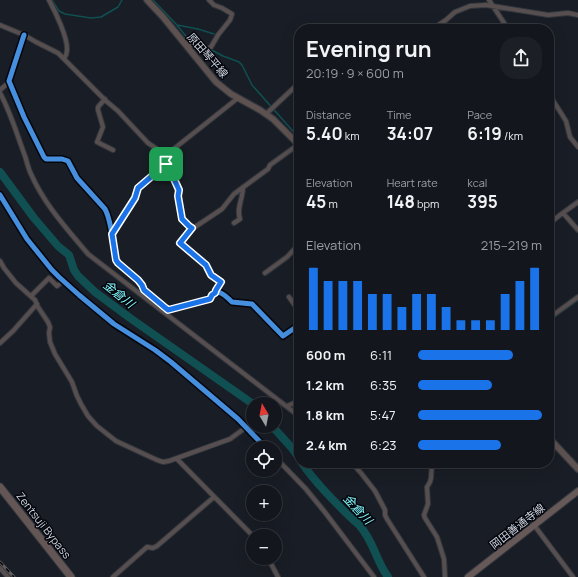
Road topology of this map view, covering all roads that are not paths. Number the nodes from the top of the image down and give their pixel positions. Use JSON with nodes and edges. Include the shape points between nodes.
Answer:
{"nodes":[{"id":1,"x":49,"y":0,"type":"edge"},
{"id":2,"x":147,"y":0,"type":"edge"},
{"id":3,"x":209,"y":0,"type":"edge"},
{"id":4,"x":489,"y":0,"type":"edge"},
{"id":5,"x":494,"y":6,"type":"junction"},
{"id":6,"x":578,"y":15,"type":"edge"},
{"id":7,"x":440,"y":24,"type":"edge"},
{"id":8,"x":505,"y":24,"type":"edge"},
{"id":9,"x":0,"y":25,"type":"edge"},
{"id":10,"x":24,"y":35,"type":"junction"},
{"id":11,"x":184,"y":43,"type":"junction"},
{"id":12,"x":64,"y":59,"type":"junction"},
{"id":13,"x":9,"y":81,"type":"junction"},
{"id":14,"x":294,"y":88,"type":"edge"},
{"id":15,"x":0,"y":92,"type":"edge"},
{"id":16,"x":238,"y":98,"type":"junction"},
{"id":17,"x":105,"y":99,"type":"junction"},
{"id":18,"x":554,"y":102,"type":"edge"},
{"id":19,"x":266,"y":114,"type":"junction"},
{"id":20,"x":294,"y":140,"type":"edge"},
{"id":21,"x":578,"y":147,"type":"edge"},
{"id":22,"x":294,"y":148,"type":"edge"},
{"id":23,"x":113,"y":150,"type":"dead end"},
{"id":24,"x":166,"y":156,"type":"junction"},
{"id":25,"x":166,"y":164,"type":"junction"},
{"id":26,"x":242,"y":187,"type":"junction"},
{"id":27,"x":0,"y":195,"type":"edge"},
{"id":28,"x":578,"y":202,"type":"edge"},
{"id":29,"x":563,"y":213,"type":"junction"},
{"id":30,"x":554,"y":220,"type":"edge"},
{"id":31,"x":234,"y":222,"type":"dead end"},
{"id":32,"x":192,"y":228,"type":"junction"},
{"id":33,"x":578,"y":230,"type":"edge"},
{"id":34,"x":112,"y":234,"type":"junction"},
{"id":35,"x":294,"y":250,"type":"edge"},
{"id":36,"x":0,"y":261,"type":"edge"},
{"id":37,"x":265,"y":273,"type":"dead end"},
{"id":38,"x":63,"y":281,"type":"junction"},
{"id":39,"x":142,"y":292,"type":"junction"},
{"id":40,"x":215,"y":293,"type":"junction"},
{"id":41,"x":30,"y":296,"type":"junction"},
{"id":42,"x":290,"y":297,"type":"dead end"},
{"id":43,"x":578,"y":297,"type":"edge"},
{"id":44,"x":294,"y":303,"type":"edge"},
{"id":45,"x":37,"y":304,"type":"junction"},
{"id":46,"x":554,"y":314,"type":"edge"},
{"id":47,"x":294,"y":328,"type":"edge"},
{"id":48,"x":0,"y":343,"type":"edge"},
{"id":49,"x":294,"y":403,"type":"edge"},
{"id":50,"x":287,"y":406,"type":"junction"},
{"id":51,"x":294,"y":412,"type":"edge"},
{"id":52,"x":245,"y":428,"type":"dead end"},
{"id":53,"x":259,"y":441,"type":"edge"},
{"id":54,"x":554,"y":443,"type":"edge"},
{"id":55,"x":177,"y":459,"type":"junction"},
{"id":56,"x":282,"y":464,"type":"edge"},
{"id":57,"x":357,"y":468,"type":"edge"},
{"id":58,"x":432,"y":468,"type":"edge"},
{"id":59,"x":578,"y":469,"type":"edge"},
{"id":60,"x":0,"y":488,"type":"edge"},
{"id":61,"x":578,"y":491,"type":"edge"},
{"id":62,"x":214,"y":497,"type":"junction"},
{"id":63,"x":534,"y":525,"type":"junction"},
{"id":64,"x":246,"y":529,"type":"edge"},
{"id":65,"x":272,"y":565,"type":"edge"},
{"id":66,"x":0,"y":568,"type":"edge"},
{"id":67,"x":8,"y":577,"type":"edge"},
{"id":68,"x":71,"y":577,"type":"edge"},
{"id":69,"x":114,"y":577,"type":"edge"},
{"id":70,"x":278,"y":577,"type":"edge"},
{"id":71,"x":374,"y":577,"type":"edge"},
{"id":72,"x":424,"y":577,"type":"edge"},
{"id":73,"x":445,"y":577,"type":"edge"},
{"id":74,"x":468,"y":577,"type":"edge"},
{"id":75,"x":573,"y":577,"type":"edge"}],
"edges":[{"from":1,"to":12,"type":"street","via":[[67,44]]},
{"from":2,"to":11,"type":"main road","name":"原田琴平線"},
{"from":3,"to":11,"type":"street","via":[[232,14],[230,20],[208,48]]},
{"from":4,"to":5,"type":"street"},
{"from":5,"to":6,"type":"street","via":[[548,16],[568,13]]},
{"from":5,"to":7,"type":"street","via":[[470,6],[455,12]]},
{"from":5,"to":8,"type":"street"},
{"from":9,"to":10,"type":"street"},
{"from":10,"to":12,"type":"street","via":[[58,53]]},
{"from":10,"to":13,"type":"street"},
{"from":11,"to":16,"type":"main road","name":"原田琴平線","via":[[216,82]]},
{"from":12,"to":17,"type":"street"},
{"from":13,"to":15,"type":"street"},
{"from":13,"to":34,"type":"street","via":[[44,157],[68,160],[77,178],[108,214]]},
{"from":14,"to":19,"type":"street"},
{"from":15,"to":39,"type":"street","via":[[30,172],[48,203],[88,254]]},
{"from":16,"to":19,"type":"main road","name":"原田琴平線"},
{"from":16,"to":24,"type":"street"},
{"from":17,"to":23,"type":"street","via":[[98,107],[103,128],[97,142]]},
{"from":17,"to":24,"type":"street","via":[[148,142]]},
{"from":18,"to":21,"type":"street","via":[[566,121],[570,137]]},
{"from":19,"to":20,"type":"main road","name":"原田琴平線"},
{"from":22,"to":26,"type":"street"},
{"from":24,"to":25,"type":"street"},
{"from":25,"to":32,"type":"street","via":[[179,190],[182,219]]},
{"from":25,"to":34,"type":"street","via":[[138,188],[135,198]]},
{"from":26,"to":31,"type":"street","via":[[238,212],[240,219]]},
{"from":26,"to":32,"type":"street","via":[[222,209]]},
{"from":27,"to":38,"type":"street","via":[[27,239]]},
{"from":28,"to":29,"type":"street"},
{"from":29,"to":30,"type":"street"},
{"from":29,"to":33,"type":"street"},
{"from":32,"to":40,"type":"street","via":[[180,243],[221,282]]},
{"from":34,"to":39,"type":"street","via":[[116,260],[138,280],[142,285]]},
{"from":35,"to":37,"type":"street"},
{"from":36,"to":41,"type":"street","via":[[16,283]]},
{"from":38,"to":41,"type":"street","via":[[57,286],[49,278]]},
{"from":38,"to":53,"type":"street","via":[[114,324],[170,362],[238,419]]},
{"from":39,"to":40,"type":"street","via":[[168,310],[210,299]]},
{"from":39,"to":50,"type":"street"},
{"from":40,"to":47,"type":"street","via":[[226,296],[232,302],[252,304],[283,336]]},
{"from":41,"to":45,"type":"street"},
{"from":42,"to":44,"type":"street"},
{"from":43,"to":46,"type":"street"},
{"from":45,"to":48,"type":"street"},
{"from":45,"to":55,"type":"street","via":[[50,327],[50,342],[55,354],[72,382],[81,404],[97,426],[116,441],[157,460],[162,462]]},
{"from":49,"to":50,"type":"street"},
{"from":50,"to":51,"type":"street"},
{"from":52,"to":55,"type":"street","via":[[230,439]]},
{"from":54,"to":59,"type":"main road"},
{"from":55,"to":62,"type":"street"},
{"from":56,"to":71,"type":"street","via":[[324,511]]},
{"from":57,"to":72,"type":"street","via":[[375,491],[387,519]]},
{"from":58,"to":73,"type":"street","via":[[427,487],[428,504],[424,515],[437,537],[444,559]]},
{"from":60,"to":68,"type":"highway","name":"Zentsuji Bypass"},
{"from":61,"to":63,"type":"main road","name":"岡田善通寺線"},
{"from":62,"to":64,"type":"street"},
{"from":62,"to":69,"type":"street","via":[[157,546],[147,546]]},
{"from":63,"to":74,"type":"main road","name":"岡田善通寺線"},
{"from":63,"to":75,"type":"street"},
{"from":65,"to":70,"type":"street"},
{"from":66,"to":67,"type":"street"}]}
